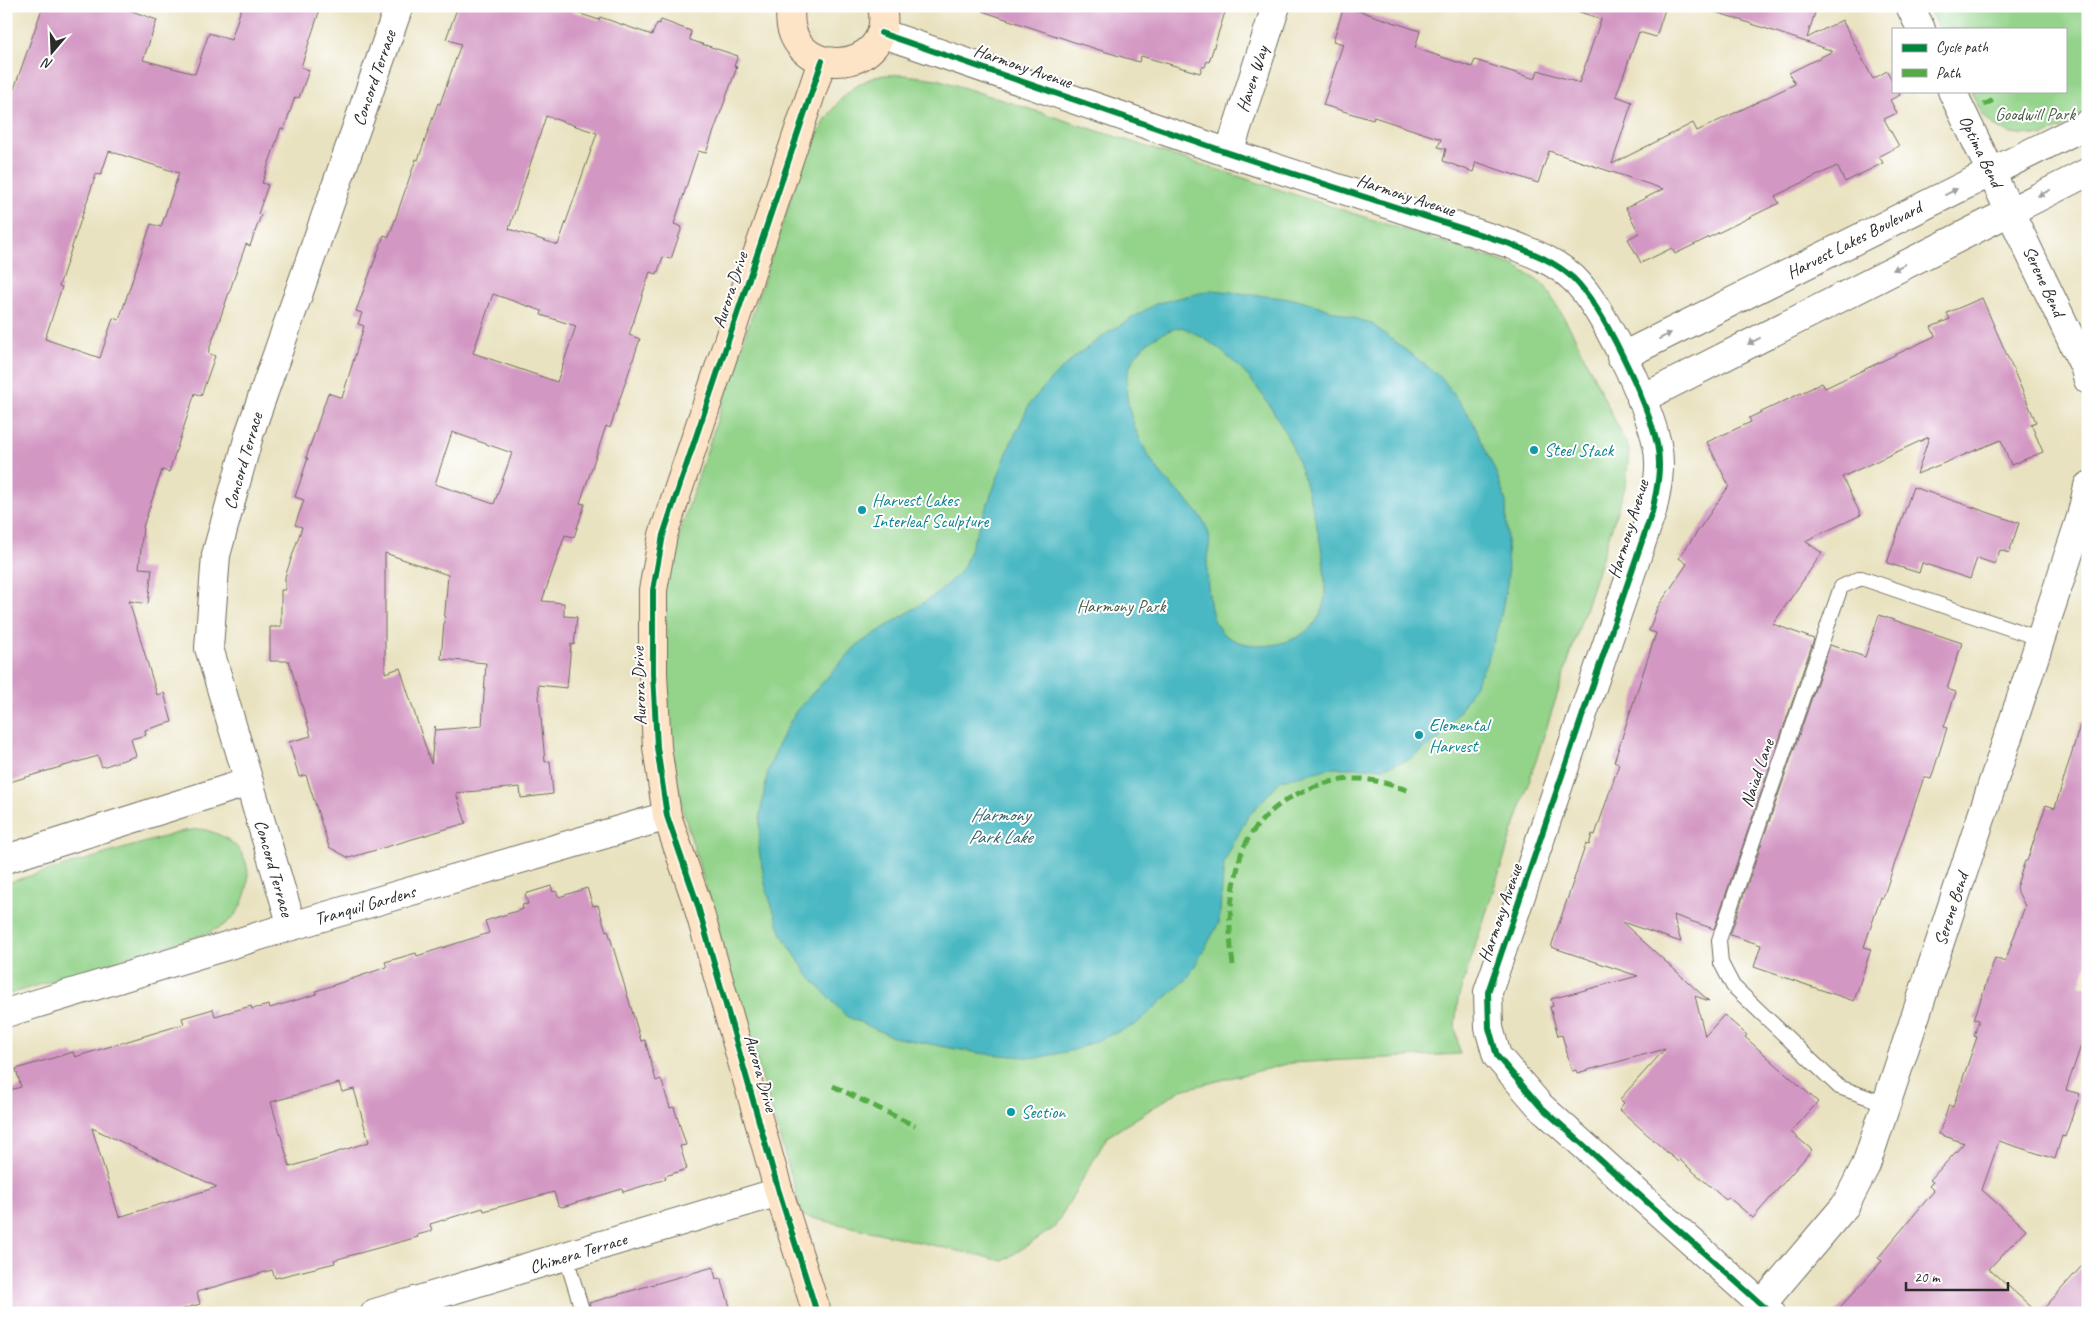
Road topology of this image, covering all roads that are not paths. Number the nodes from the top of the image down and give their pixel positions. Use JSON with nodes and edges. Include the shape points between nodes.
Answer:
{"nodes":[{"id":1,"x":399,"y":6,"type":"edge"},
{"id":2,"x":791,"y":6,"type":"edge"},
{"id":3,"x":882,"y":6,"type":"edge"},
{"id":4,"x":1276,"y":6,"type":"edge"},
{"id":5,"x":1910,"y":6,"type":"edge"},
{"id":6,"x":1921,"y":28,"type":"edge"},
{"id":7,"x":881,"y":33,"type":"junction"},
{"id":8,"x":822,"y":61,"type":"junction"},
{"id":9,"x":1952,"y":92,"type":"edge"},
{"id":10,"x":2088,"y":124,"type":"edge"},
{"id":11,"x":1228,"y":153,"type":"junction"},
{"id":12,"x":1991,"y":171,"type":"junction"},
{"id":13,"x":2088,"y":172,"type":"edge"},
{"id":14,"x":2010,"y":210,"type":"junction"},
{"id":15,"x":1622,"y":358,"type":"junction"},
{"id":16,"x":2088,"y":380,"type":"edge"},
{"id":17,"x":1641,"y":399,"type":"junction"},
{"id":18,"x":2088,"y":486,"type":"edge"},
{"id":19,"x":2041,"y":639,"type":"junction"},
{"id":20,"x":249,"y":782,"type":"junction"},
{"id":21,"x":667,"y":816,"type":"junction"},
{"id":22,"x":6,"y":859,"type":"edge"},
{"id":23,"x":292,"y":926,"type":"junction"},
{"id":24,"x":6,"y":1013,"type":"edge"},
{"id":25,"x":1886,"y":1104,"type":"junction"},
{"id":26,"x":780,"y":1192,"type":"junction"},
{"id":27,"x":566,"y":1257,"type":"junction"},
{"id":28,"x":1766,"y":1309,"type":"edge"},
{"id":29,"x":376,"y":1313,"type":"edge"},
{"id":30,"x":583,"y":1313,"type":"edge"},
{"id":31,"x":817,"y":1313,"type":"edge"}],
"edges":[{"from":1,"to":20,"type":"street","name":"Concord Terrace","via":[[250,432],[216,555],[209,648]]},
{"from":2,"to":8,"type":"street","via":[[789,18],[794,37],[806,52]]},
{"from":3,"to":7,"type":"street"},
{"from":4,"to":11,"type":"street","name":"Haven Way"},
{"from":5,"to":6,"type":"street"},
{"from":7,"to":8,"type":"street","via":[[871,48],[857,59],[840,64]]},
{"from":7,"to":11,"type":"street","name":"Harmony Avenue"},
{"from":8,"to":21,"type":"street","name":"Aurora Drive","via":[[663,535],[653,590],[653,664],[657,747]]},
{"from":9,"to":12,"type":"street","name":"Optima Bend"},
{"from":10,"to":12,"type":"street","name":"Harvest Lakes Boulevard"},
{"from":11,"to":15,"type":"street","name":"Harmony Avenue","via":[[1548,259],[1573,278],[1590,300]]},
{"from":12,"to":14,"type":"street","name":"Optima Bend"},
{"from":15,"to":12,"type":"street","name":"Harvest Lakes Boulevard","one_way":true},
{"from":13,"to":14,"type":"street","one_way":true},
{"from":14,"to":16,"type":"street","name":"Serene Bend"},
{"from":14,"to":17,"type":"street","one_way":true},
{"from":15,"to":17,"type":"street","name":"Harmony Avenue"},
{"from":17,"to":28,"type":"street","name":"Harmony Avenue","via":[[1657,444],[1660,479],[1652,512],[1488,992],[1489,1028],[1497,1056],[1540,1106]]},
{"from":18,"to":19,"type":"street","name":"Serene Bend"},
{"from":19,"to":25,"type":"street","name":"Serene Bend"},
{"from":19,"to":25,"type":"lane","name":"Naiad Lane","via":[[1861,578],[1841,587],[1719,940],[1721,963],[1733,986],[1839,1087]]},
{"from":20,"to":22,"type":"street"},
{"from":20,"to":23,"type":"street","name":"Concord Terrace"},
{"from":21,"to":23,"type":"street","name":"Tranquil Gardens"},
{"from":21,"to":26,"type":"street","name":"Aurora Drive","via":[[697,903]]},
{"from":23,"to":24,"type":"street","name":"Tranquil Gardens"},
{"from":25,"to":28,"type":"street","name":"Serene Bend","via":[[1866,1165],[1845,1206]]},
{"from":26,"to":27,"type":"street","name":"Chimera Terrace"},
{"from":26,"to":31,"type":"street","name":"Aurora Drive"},
{"from":27,"to":29,"type":"street","name":"Chimera Terrace"},
{"from":27,"to":30,"type":"lane"}]}
